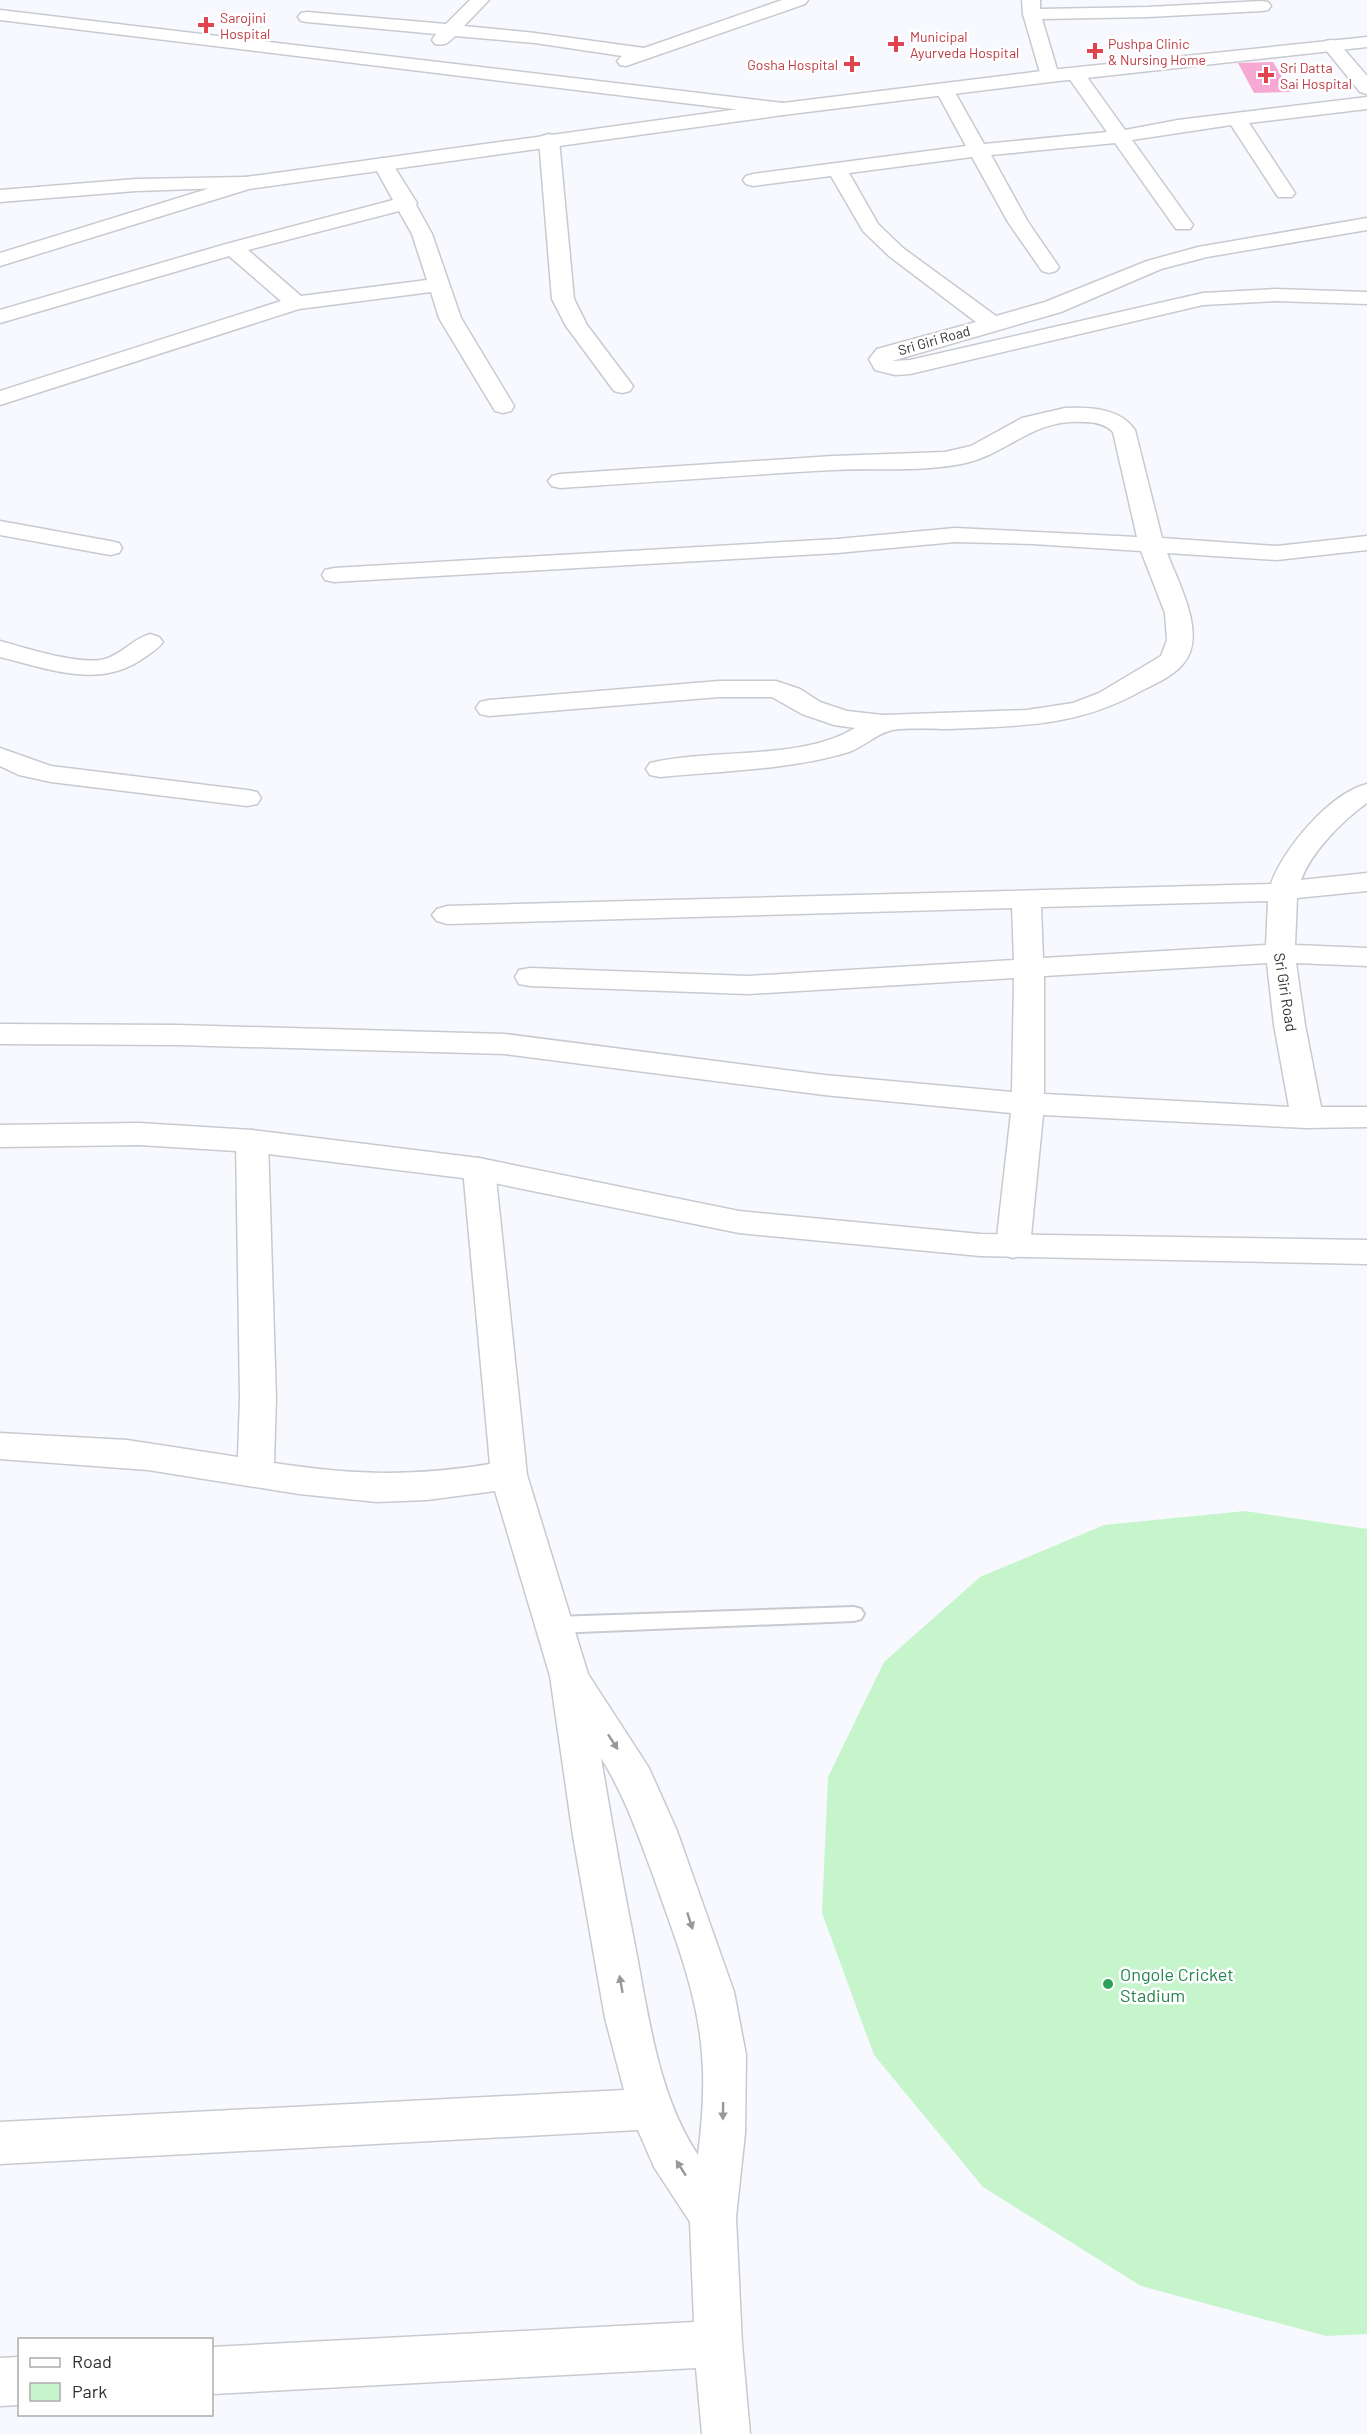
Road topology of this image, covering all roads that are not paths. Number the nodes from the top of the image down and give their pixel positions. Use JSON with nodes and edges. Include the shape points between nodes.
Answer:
{"nodes":[{"id":1,"x":480,"y":0,"type":"edge"},
{"id":2,"x":792,"y":1,"type":"edge"},
{"id":3,"x":1120,"y":6,"type":"edge"},
{"id":4,"x":1262,"y":6,"type":"dead end"},
{"id":5,"x":1031,"y":7,"type":"edge"},
{"id":6,"x":0,"y":15,"type":"edge"},
{"id":7,"x":307,"y":17,"type":"dead end"},
{"id":8,"x":451,"y":30,"type":"junction"},
{"id":9,"x":1367,"y":42,"type":"edge"},
{"id":10,"x":1331,"y":45,"type":"junction"},
{"id":11,"x":645,"y":54,"type":"junction"},
{"id":12,"x":418,"y":66,"type":"junction"},
{"id":13,"x":1075,"y":74,"type":"junction"},
{"id":14,"x":1050,"y":76,"type":"junction"},
{"id":15,"x":582,"y":85,"type":"junction"},
{"id":16,"x":1367,"y":88,"type":"edge"},
{"id":17,"x":944,"y":89,"type":"junction"},
{"id":18,"x":1367,"y":103,"type":"edge"},
{"id":19,"x":783,"y":109,"type":"junction"},
{"id":20,"x":1237,"y":119,"type":"junction"},
{"id":21,"x":1119,"y":137,"type":"junction"},
{"id":22,"x":549,"y":140,"type":"junction"},
{"id":23,"x":978,"y":151,"type":"junction"},
{"id":24,"x":383,"y":164,"type":"junction"},
{"id":25,"x":837,"y":169,"type":"junction"},
{"id":26,"x":753,"y":180,"type":"dead end"},
{"id":27,"x":246,"y":183,"type":"junction"},
{"id":28,"x":1285,"y":193,"type":"dead end"},
{"id":29,"x":0,"y":196,"type":"edge"},
{"id":30,"x":407,"y":203,"type":"junction"},
{"id":31,"x":1367,"y":224,"type":"edge"},
{"id":32,"x":1184,"y":225,"type":"dead end"},
{"id":33,"x":233,"y":248,"type":"junction"},
{"id":34,"x":0,"y":260,"type":"edge"},
{"id":35,"x":1049,"y":267,"type":"dead end"},
{"id":36,"x":439,"y":285,"type":"junction"},
{"id":37,"x":1367,"y":298,"type":"edge"},
{"id":38,"x":296,"y":303,"type":"junction"},
{"id":39,"x":0,"y":317,"type":"edge"},
{"id":40,"x":992,"y":324,"type":"junction"},
{"id":41,"x":622,"y":386,"type":"dead end"},
{"id":42,"x":0,"y":398,"type":"edge"},
{"id":43,"x":503,"y":406,"type":"dead end"},
{"id":44,"x":560,"y":481,"type":"dead end"},
{"id":45,"x":0,"y":528,"type":"edge"},
{"id":46,"x":1367,"y":543,"type":"edge"},
{"id":47,"x":1152,"y":547,"type":"junction"},
{"id":48,"x":110,"y":548,"type":"dead end"},
{"id":49,"x":334,"y":575,"type":"dead end"},
{"id":50,"x":150,"y":642,"type":"dead end"},
{"id":51,"x":0,"y":649,"type":"edge"},
{"id":52,"x":489,"y":708,"type":"dead end"},
{"id":53,"x":883,"y":723,"type":"junction"},
{"id":54,"x":0,"y":756,"type":"edge"},
{"id":55,"x":660,"y":769,"type":"dead end"},
{"id":56,"x":1367,"y":792,"type":"edge"},
{"id":57,"x":247,"y":798,"type":"dead end"},
{"id":58,"x":1367,"y":882,"type":"edge"},
{"id":59,"x":1282,"y":892,"type":"junction"},
{"id":60,"x":1026,"y":898,"type":"junction"},
{"id":61,"x":447,"y":915,"type":"dead end"},
{"id":62,"x":1279,"y":953,"type":"junction"},
{"id":63,"x":1367,"y":957,"type":"edge"},
{"id":64,"x":1029,"y":968,"type":"junction"},
{"id":65,"x":530,"y":977,"type":"dead end"},
{"id":66,"x":0,"y":1034,"type":"edge"},
{"id":67,"x":1028,"y":1104,"type":"junction"},
{"id":68,"x":1307,"y":1118,"type":"junction"},
{"id":69,"x":1367,"y":1118,"type":"edge"},
{"id":70,"x":0,"y":1136,"type":"edge"},
{"id":71,"x":252,"y":1141,"type":"junction"},
{"id":72,"x":479,"y":1169,"type":"junction"},
{"id":73,"x":1013,"y":1246,"type":"junction"},
{"id":74,"x":1367,"y":1252,"type":"edge"},
{"id":75,"x":0,"y":1446,"type":"edge"},
{"id":76,"x":256,"y":1472,"type":"junction"},
{"id":77,"x":509,"y":1475,"type":"junction"},
{"id":78,"x":854,"y":1614,"type":"dead end"},
{"id":79,"x":554,"y":1625,"type":"junction"},
{"id":80,"x":569,"y":1676,"type":"junction"},
{"id":81,"x":651,"y":2109,"type":"junction"},
{"id":82,"x":0,"y":2144,"type":"edge"},
{"id":83,"x":713,"y":2217,"type":"junction"},
{"id":84,"x":718,"y":2344,"type":"junction"},
{"id":85,"x":213,"y":2371,"type":"edge"},
{"id":86,"x":18,"y":2381,"type":"edge"},
{"id":87,"x":0,"y":2382,"type":"edge"},
{"id":88,"x":726,"y":2434,"type":"edge"}],
"edges":[{"from":1,"to":8,"type":"street"},
{"from":2,"to":11,"type":"street"},
{"from":3,"to":4,"type":"street"},
{"from":3,"to":5,"type":"street"},
{"from":5,"to":14,"type":"street"},
{"from":6,"to":12,"type":"street"},
{"from":7,"to":8,"type":"street"},
{"from":8,"to":11,"type":"street"},
{"from":8,"to":12,"type":"street"},
{"from":9,"to":10,"type":"street"},
{"from":10,"to":13,"type":"street"},
{"from":10,"to":16,"type":"street"},
{"from":11,"to":15,"type":"street"},
{"from":12,"to":15,"type":"street"},
{"from":13,"to":14,"type":"street"},
{"from":13,"to":21,"type":"street"},
{"from":14,"to":17,"type":"street"},
{"from":15,"to":19,"type":"street"},
{"from":17,"to":19,"type":"street"},
{"from":17,"to":23,"type":"street"},
{"from":18,"to":20,"type":"street"},
{"from":19,"to":22,"type":"street"},
{"from":20,"to":21,"type":"street"},
{"from":20,"to":28,"type":"street"},
{"from":21,"to":23,"type":"street"},
{"from":21,"to":32,"type":"street"},
{"from":22,"to":24,"type":"street"},
{"from":22,"to":41,"type":"street","via":[[563,299],[577,326]]},
{"from":23,"to":25,"type":"street"},
{"from":23,"to":35,"type":"street"},
{"from":24,"to":27,"type":"street"},
{"from":24,"to":30,"type":"street"},
{"from":25,"to":26,"type":"street"},
{"from":25,"to":40,"type":"street","via":[[870,227],[896,252]]},
{"from":27,"to":29,"type":"street","via":[[136,185]]},
{"from":27,"to":34,"type":"street"},
{"from":30,"to":33,"type":"street"},
{"from":30,"to":36,"type":"street"},
{"from":31,"to":40,"type":"street","name":"Sri Giri Road","via":[[1205,251],[1154,265],[1053,307]]},
{"from":33,"to":38,"type":"street"},
{"from":33,"to":39,"type":"street"},
{"from":36,"to":38,"type":"street"},
{"from":36,"to":43,"type":"street","via":[[450,318]]},
{"from":37,"to":40,"type":"street","name":"Sri Giri Road","via":[[1275,295],[1203,299],[910,367],[883,365],[880,359],[885,354]]},
{"from":38,"to":42,"type":"street"},
{"from":44,"to":47,"type":"street","via":[[947,459],[973,454],[1043,418],[1085,415],[1109,418],[1124,430]]},
{"from":45,"to":48,"type":"street"},
{"from":46,"to":47,"type":"street","via":[[1277,553]]},
{"from":47,"to":49,"type":"street","via":[[955,535],[837,546]]},
{"from":47,"to":53,"type":"street","via":[[1178,613],[1180,640],[1173,660],[1148,677],[1078,710],[1027,718]]},
{"from":50,"to":51,"type":"street","via":[[105,668],[66,664]]},
{"from":52,"to":53,"type":"street","via":[[756,688],[776,689],[811,708],[843,719]]},
{"from":53,"to":55,"type":"street","via":[[855,740],[828,749]]},
{"from":54,"to":57,"type":"street","via":[[51,774]]},
{"from":56,"to":59,"type":"street","name":"Sri Giri Road","via":[[1335,816],[1309,843],[1292,865]]},
{"from":58,"to":59,"type":"street"},
{"from":59,"to":60,"type":"street"},
{"from":59,"to":62,"type":"street","name":"Sri Giri Road"},
{"from":60,"to":61,"type":"street"},
{"from":60,"to":64,"type":"street"},
{"from":62,"to":63,"type":"street"},
{"from":62,"to":64,"type":"street"},
{"from":62,"to":68,"type":"street","name":"Sri Giri Road"},
{"from":64,"to":65,"type":"street","via":[[748,985]]},
{"from":64,"to":67,"type":"street"},
{"from":66,"to":67,"type":"street","via":[[505,1044],[824,1085]]},
{"from":67,"to":68,"type":"street"},
{"from":67,"to":73,"type":"street"},
{"from":68,"to":69,"type":"street"},
{"from":70,"to":71,"type":"street","via":[[139,1134]]},
{"from":71,"to":72,"type":"street"},
{"from":71,"to":76,"type":"street"},
{"from":72,"to":73,"type":"street","via":[[739,1222]]},
{"from":72,"to":77,"type":"street"},
{"from":73,"to":74,"type":"street"},
{"from":75,"to":76,"type":"street","via":[[71,1448]]},
{"from":76,"to":77,"type":"street","via":[[378,1488],[436,1486]]},
{"from":77,"to":79,"type":"street"},
{"from":78,"to":79,"type":"lane"},
{"from":79,"to":80,"type":"street"},
{"from":81,"to":80,"type":"street","one_way":true,"via":[[627,2018],[593,1836]]},
{"from":80,"to":83,"type":"street","one_way":true,"via":[[629,1767],[657,1831],[713,1992],[724,2055],[723,2133]]},
{"from":81,"to":82,"type":"street"},
{"from":83,"to":81,"type":"street","one_way":true,"via":[[670,2152]]},
{"from":83,"to":84,"type":"street"},
{"from":84,"to":85,"type":"street"},
{"from":84,"to":88,"type":"street"},
{"from":86,"to":87,"type":"street"}]}
